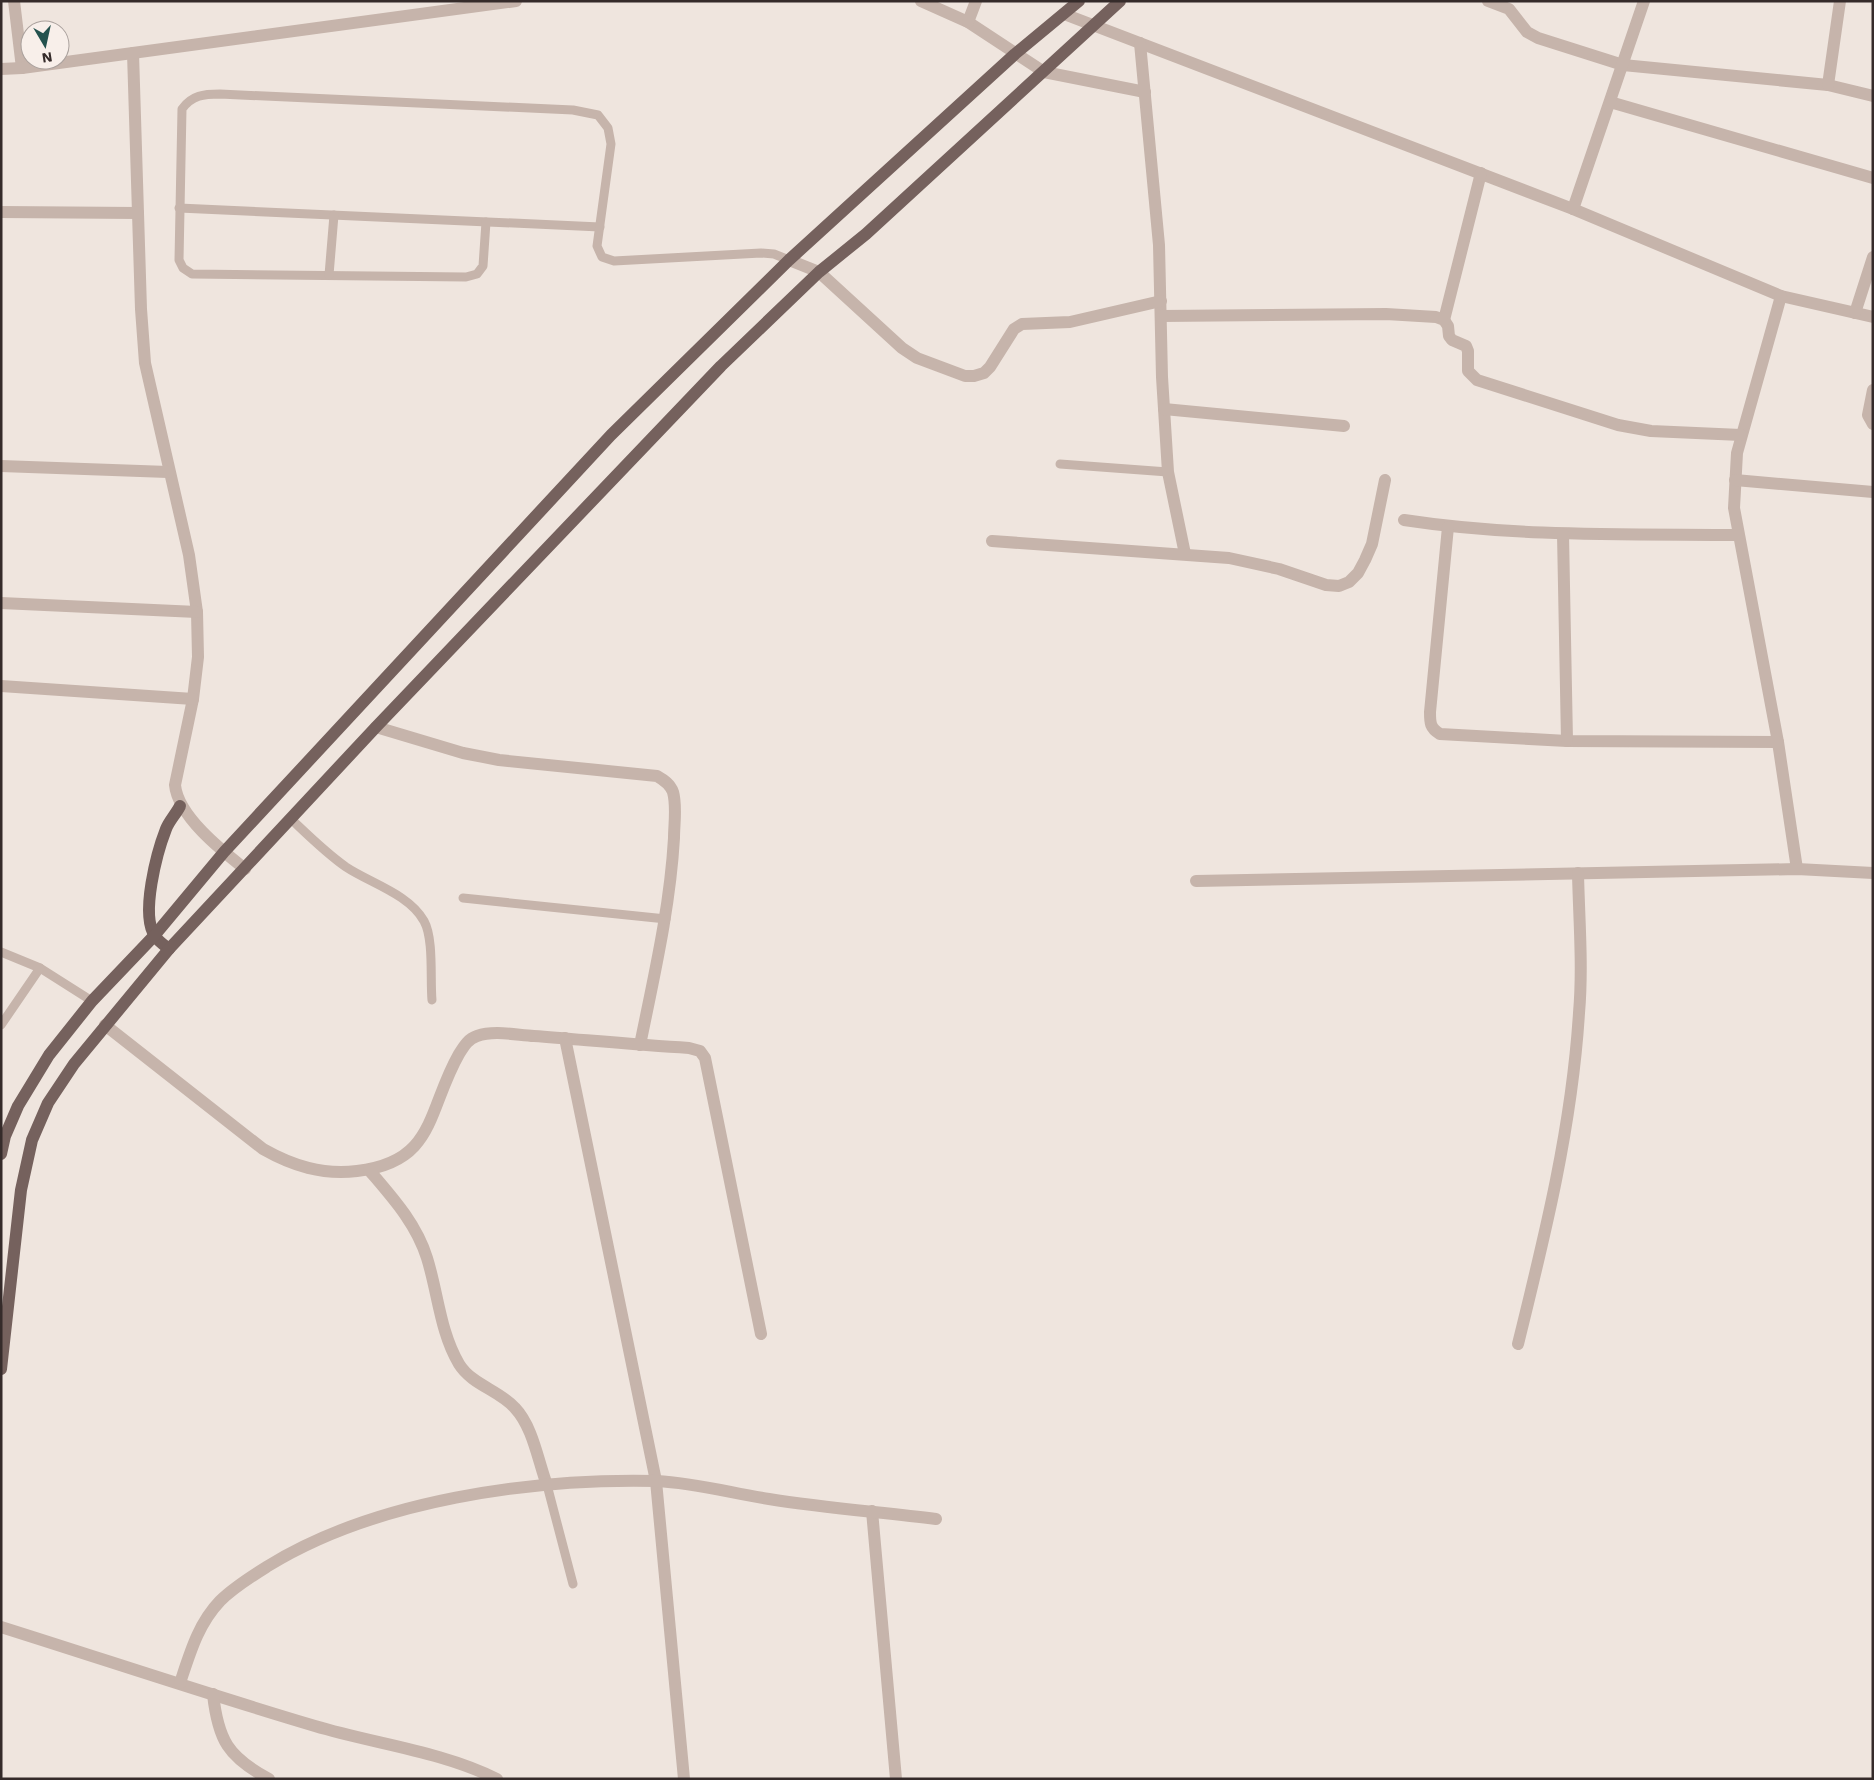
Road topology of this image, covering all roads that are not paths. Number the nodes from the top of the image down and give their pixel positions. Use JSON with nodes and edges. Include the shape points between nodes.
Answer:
{"nodes":[{"id":1,"x":14,"y":1,"type":"edge"},
{"id":2,"x":516,"y":1,"type":"edge"},
{"id":3,"x":921,"y":1,"type":"edge"},
{"id":4,"x":976,"y":1,"type":"edge"},
{"id":5,"x":1079,"y":1,"type":"edge"},
{"id":6,"x":1120,"y":1,"type":"edge"},
{"id":7,"x":1644,"y":1,"type":"edge"},
{"id":8,"x":1840,"y":1,"type":"edge"},
{"id":9,"x":1493,"y":2,"type":"edge"},
{"id":10,"x":1064,"y":14,"type":"junction"},
{"id":11,"x":968,"y":22,"type":"junction"},
{"id":12,"x":1094,"y":26,"type":"junction"},
{"id":13,"x":1140,"y":43,"type":"junction"},
{"id":14,"x":20,"y":51,"type":"edge"},
{"id":15,"x":133,"y":53,"type":"junction"},
{"id":16,"x":1015,"y":54,"type":"junction"},
{"id":17,"x":70,"y":62,"type":"edge"},
{"id":18,"x":1622,"y":65,"type":"junction"},
{"id":19,"x":20,"y":68,"type":"edge"},
{"id":20,"x":1,"y":69,"type":"edge"},
{"id":21,"x":1044,"y":72,"type":"junction"},
{"id":22,"x":1828,"y":85,"type":"junction"},
{"id":23,"x":1145,"y":92,"type":"junction"},
{"id":24,"x":1873,"y":96,"type":"edge"},
{"id":25,"x":1610,"y":102,"type":"junction"},
{"id":26,"x":1480,"y":173,"type":"junction"},
{"id":27,"x":1873,"y":178,"type":"edge"},
{"id":28,"x":179,"y":208,"type":"junction"},
{"id":29,"x":1574,"y":209,"type":"junction"},
{"id":30,"x":1,"y":212,"type":"edge"},
{"id":31,"x":138,"y":213,"type":"junction"},
{"id":32,"x":334,"y":215,"type":"junction"},
{"id":33,"x":486,"y":222,"type":"junction"},
{"id":34,"x":600,"y":228,"type":"junction"},
{"id":35,"x":1873,"y":257,"type":"edge"},
{"id":36,"x":789,"y":260,"type":"junction"},
{"id":37,"x":819,"y":272,"type":"junction"},
{"id":38,"x":329,"y":275,"type":"junction"},
{"id":39,"x":1782,"y":296,"type":"junction"},
{"id":40,"x":1161,"y":301,"type":"junction"},
{"id":41,"x":1855,"y":313,"type":"junction"},
{"id":42,"x":1161,"y":316,"type":"junction"},
{"id":43,"x":1873,"y":317,"type":"edge"},
{"id":44,"x":1444,"y":320,"type":"junction"},
{"id":45,"x":1873,"y":390,"type":"edge"},
{"id":46,"x":1164,"y":409,"type":"junction"},
{"id":47,"x":1873,"y":424,"type":"edge"},
{"id":48,"x":1344,"y":426,"type":"dead end"},
{"id":49,"x":1742,"y":435,"type":"junction"},
{"id":50,"x":1060,"y":464,"type":"dead end"},
{"id":51,"x":1,"y":466,"type":"edge"},
{"id":52,"x":168,"y":472,"type":"junction"},
{"id":53,"x":1168,"y":472,"type":"junction"},
{"id":54,"x":1385,"y":480,"type":"dead end"},
{"id":55,"x":1735,"y":480,"type":"junction"},
{"id":56,"x":1873,"y":492,"type":"edge"},
{"id":57,"x":1404,"y":520,"type":"dead end"},
{"id":58,"x":1448,"y":527,"type":"junction"},
{"id":59,"x":1563,"y":534,"type":"junction"},
{"id":60,"x":1738,"y":535,"type":"junction"},
{"id":61,"x":992,"y":541,"type":"dead end"},
{"id":62,"x":1185,"y":554,"type":"junction"},
{"id":63,"x":1,"y":603,"type":"edge"},
{"id":64,"x":197,"y":612,"type":"junction"},
{"id":65,"x":1,"y":686,"type":"edge"},
{"id":66,"x":193,"y":699,"type":"junction"},
{"id":67,"x":376,"y":727,"type":"junction"},
{"id":68,"x":1566,"y":741,"type":"junction"},
{"id":69,"x":1778,"y":742,"type":"junction"},
{"id":70,"x":180,"y":806,"type":"junction"},
{"id":71,"x":291,"y":820,"type":"junction"},
{"id":72,"x":224,"y":852,"type":"junction"},
{"id":73,"x":1797,"y":868,"type":"junction"},
{"id":74,"x":245,"y":869,"type":"junction"},
{"id":75,"x":1578,"y":873,"type":"junction"},
{"id":76,"x":1873,"y":873,"type":"edge"},
{"id":77,"x":1196,"y":881,"type":"dead end"},
{"id":78,"x":462,"y":898,"type":"dead end"},
{"id":79,"x":666,"y":919,"type":"junction"},
{"id":80,"x":154,"y":936,"type":"junction"},
{"id":81,"x":169,"y":949,"type":"junction"},
{"id":82,"x":1,"y":952,"type":"edge"},
{"id":83,"x":40,"y":968,"type":"junction"},
{"id":84,"x":432,"y":1000,"type":"dead end"},
{"id":85,"x":92,"y":1001,"type":"junction"},
{"id":86,"x":1,"y":1025,"type":"edge"},
{"id":87,"x":105,"y":1025,"type":"junction"},
{"id":88,"x":566,"y":1038,"type":"junction"},
{"id":89,"x":640,"y":1045,"type":"junction"},
{"id":90,"x":1,"y":1154,"type":"edge"},
{"id":91,"x":369,"y":1170,"type":"junction"},
{"id":92,"x":761,"y":1334,"type":"dead end"},
{"id":93,"x":1518,"y":1344,"type":"dead end"},
{"id":94,"x":1,"y":1369,"type":"edge"},
{"id":95,"x":656,"y":1482,"type":"junction"},
{"id":96,"x":547,"y":1485,"type":"junction"},
{"id":97,"x":872,"y":1511,"type":"junction"},
{"id":98,"x":936,"y":1519,"type":"dead end"},
{"id":99,"x":573,"y":1584,"type":"dead end"},
{"id":100,"x":1,"y":1627,"type":"edge"},
{"id":101,"x":180,"y":1683,"type":"junction"},
{"id":102,"x":213,"y":1694,"type":"junction"},
{"id":103,"x":269,"y":1779,"type":"edge"},
{"id":104,"x":497,"y":1779,"type":"edge"},
{"id":105,"x":684,"y":1779,"type":"edge"},
{"id":106,"x":896,"y":1779,"type":"edge"}],
"edges":[{"from":1,"to":14,"type":"street"},
{"from":2,"to":15,"type":"street"},
{"from":3,"to":11,"type":"street"},
{"from":4,"to":11,"type":"street"},
{"from":5,"to":10,"type":"main road"},
{"from":6,"to":12,"type":"main road"},
{"from":7,"to":18,"type":"street"},
{"from":8,"to":22,"type":"street"},
{"from":9,"to":18,"type":"street","via":[[1509,9],[1527,32],[1538,38]]},
{"from":10,"to":12,"type":"street"},
{"from":10,"to":16,"type":"main road"},
{"from":11,"to":16,"type":"street"},
{"from":12,"to":13,"type":"street"},
{"from":12,"to":21,"type":"main road"},
{"from":13,"to":23,"type":"street"},
{"from":13,"to":26,"type":"street"},
{"from":15,"to":17,"type":"street"},
{"from":15,"to":31,"type":"street"},
{"from":16,"to":21,"type":"street"},
{"from":16,"to":36,"type":"main road"},
{"from":18,"to":22,"type":"street"},
{"from":18,"to":25,"type":"street"},
{"from":19,"to":20,"type":"street"},
{"from":21,"to":23,"type":"street"},
{"from":21,"to":37,"type":"main road","via":[[874,227]]},
{"from":22,"to":24,"type":"street"},
{"from":23,"to":40,"type":"street"},
{"from":25,"to":27,"type":"street"},
{"from":25,"to":29,"type":"street"},
{"from":26,"to":29,"type":"street"},
{"from":26,"to":44,"type":"street"},
{"from":28,"to":32,"type":"lane"},
{"from":28,"to":34,"type":"lane","via":[[182,109],[200,94],[573,110],[598,115],[608,128],[611,144]]},
{"from":28,"to":38,"type":"lane","via":[[179,260],[183,268],[192,274]]},
{"from":29,"to":39,"type":"street"},
{"from":30,"to":31,"type":"street"},
{"from":31,"to":52,"type":"street","via":[[145,364]]},
{"from":32,"to":33,"type":"lane"},
{"from":32,"to":38,"type":"lane"},
{"from":33,"to":34,"type":"lane"},
{"from":33,"to":38,"type":"lane","via":[[483,266],[477,274],[450,278]]},
{"from":34,"to":36,"type":"lane","via":[[597,246],[602,257],[614,261],[761,253]]},
{"from":35,"to":41,"type":"street"},
{"from":36,"to":37,"type":"street"},
{"from":36,"to":72,"type":"main road","via":[[611,435]]},
{"from":37,"to":40,"type":"street","via":[[902,348],[917,358],[964,376],[984,373],[1014,329],[1022,324],[1070,322]]},
{"from":37,"to":67,"type":"main road","via":[[721,366]]},
{"from":39,"to":41,"type":"street"},
{"from":39,"to":49,"type":"street"},
{"from":40,"to":42,"type":"street"},
{"from":41,"to":43,"type":"street"},
{"from":42,"to":44,"type":"street","via":[[1386,314]]},
{"from":42,"to":46,"type":"street"},
{"from":44,"to":49,"type":"street","via":[[1452,340],[1466,346],[1468,371],[1477,380],[1618,425],[1651,431]]},
{"from":45,"to":47,"type":"street","via":[[1868,416]]},
{"from":46,"to":48,"type":"street"},
{"from":46,"to":53,"type":"street"},
{"from":49,"to":55,"type":"street"},
{"from":50,"to":53,"type":"lane"},
{"from":51,"to":52,"type":"street"},
{"from":52,"to":64,"type":"street","via":[[189,555]]},
{"from":53,"to":62,"type":"street"},
{"from":54,"to":62,"type":"street","via":[[1372,544],[1365,560],[1348,582],[1338,586],[1253,562]]},
{"from":55,"to":56,"type":"street"},
{"from":55,"to":60,"type":"street","via":[[1734,508]]},
{"from":57,"to":58,"type":"street"},
{"from":58,"to":59,"type":"street"},
{"from":58,"to":68,"type":"street","via":[[1430,724],[1440,734]]},
{"from":59,"to":60,"type":"street"},
{"from":59,"to":68,"type":"street"},
{"from":60,"to":69,"type":"street"},
{"from":61,"to":62,"type":"street"},
{"from":63,"to":64,"type":"street"},
{"from":64,"to":66,"type":"street","via":[[198,657]]},
{"from":65,"to":66,"type":"street"},
{"from":66,"to":70,"type":"street","via":[[175,785]]},
{"from":67,"to":71,"type":"main road"},
{"from":67,"to":79,"type":"street","via":[[463,753],[499,760],[657,776],[667,782],[673,792],[675,810]]},
{"from":68,"to":69,"type":"street"},
{"from":69,"to":73,"type":"street"},
{"from":70,"to":72,"type":"street"},
{"from":70,"to":80,"type":"main road","via":[[166,828],[151,890],[149,916]]},
{"from":71,"to":74,"type":"main road"},
{"from":71,"to":84,"type":"lane","via":[[347,868],[398,897],[424,921],[428,935]]},
{"from":72,"to":74,"type":"street"},
{"from":72,"to":80,"type":"main road"},
{"from":73,"to":75,"type":"street"},
{"from":73,"to":76,"type":"street"},
{"from":74,"to":81,"type":"main road"},
{"from":75,"to":77,"type":"street"},
{"from":75,"to":93,"type":"street","via":[[1580,1011],[1569,1111],[1554,1194]]},
{"from":78,"to":79,"type":"lane"},
{"from":79,"to":89,"type":"street"},
{"from":80,"to":81,"type":"main road"},
{"from":80,"to":85,"type":"main road"},
{"from":81,"to":87,"type":"main road"},
{"from":82,"to":83,"type":"lane"},
{"from":83,"to":85,"type":"lane"},
{"from":83,"to":86,"type":"lane"},
{"from":85,"to":90,"type":"main road","via":[[49,1055],[18,1106]]},
{"from":87,"to":91,"type":"street","via":[[263,1149],[283,1161],[310,1170],[340,1173]]},
{"from":87,"to":94,"type":"main road","via":[[48,1103],[32,1140],[20,1190]]},
{"from":88,"to":89,"type":"street"},
{"from":88,"to":91,"type":"street","via":[[489,1033],[467,1041],[424,1135],[412,1151],[394,1162]]},
{"from":88,"to":95,"type":"street"},
{"from":89,"to":92,"type":"street","via":[[689,1048],[700,1051],[705,1058]]},
{"from":91,"to":96,"type":"street","via":[[418,1235],[427,1257],[449,1343],[460,1365],[475,1381],[498,1394],[523,1417]]},
{"from":95,"to":96,"type":"street"},
{"from":95,"to":97,"type":"street","via":[[706,1486],[771,1500]]},
{"from":95,"to":105,"type":"street"},
{"from":96,"to":99,"type":"lane"},
{"from":96,"to":101,"type":"street","via":[[441,1501],[360,1523],[295,1550],[252,1576],[221,1600],[201,1626]]},
{"from":97,"to":98,"type":"street"},
{"from":97,"to":106,"type":"street"},
{"from":100,"to":101,"type":"street"},
{"from":101,"to":102,"type":"street"},
{"from":102,"to":103,"type":"street","via":[[216,1722],[222,1739],[252,1770]]},
{"from":102,"to":104,"type":"street","via":[[359,1738],[438,1757]]}]}
